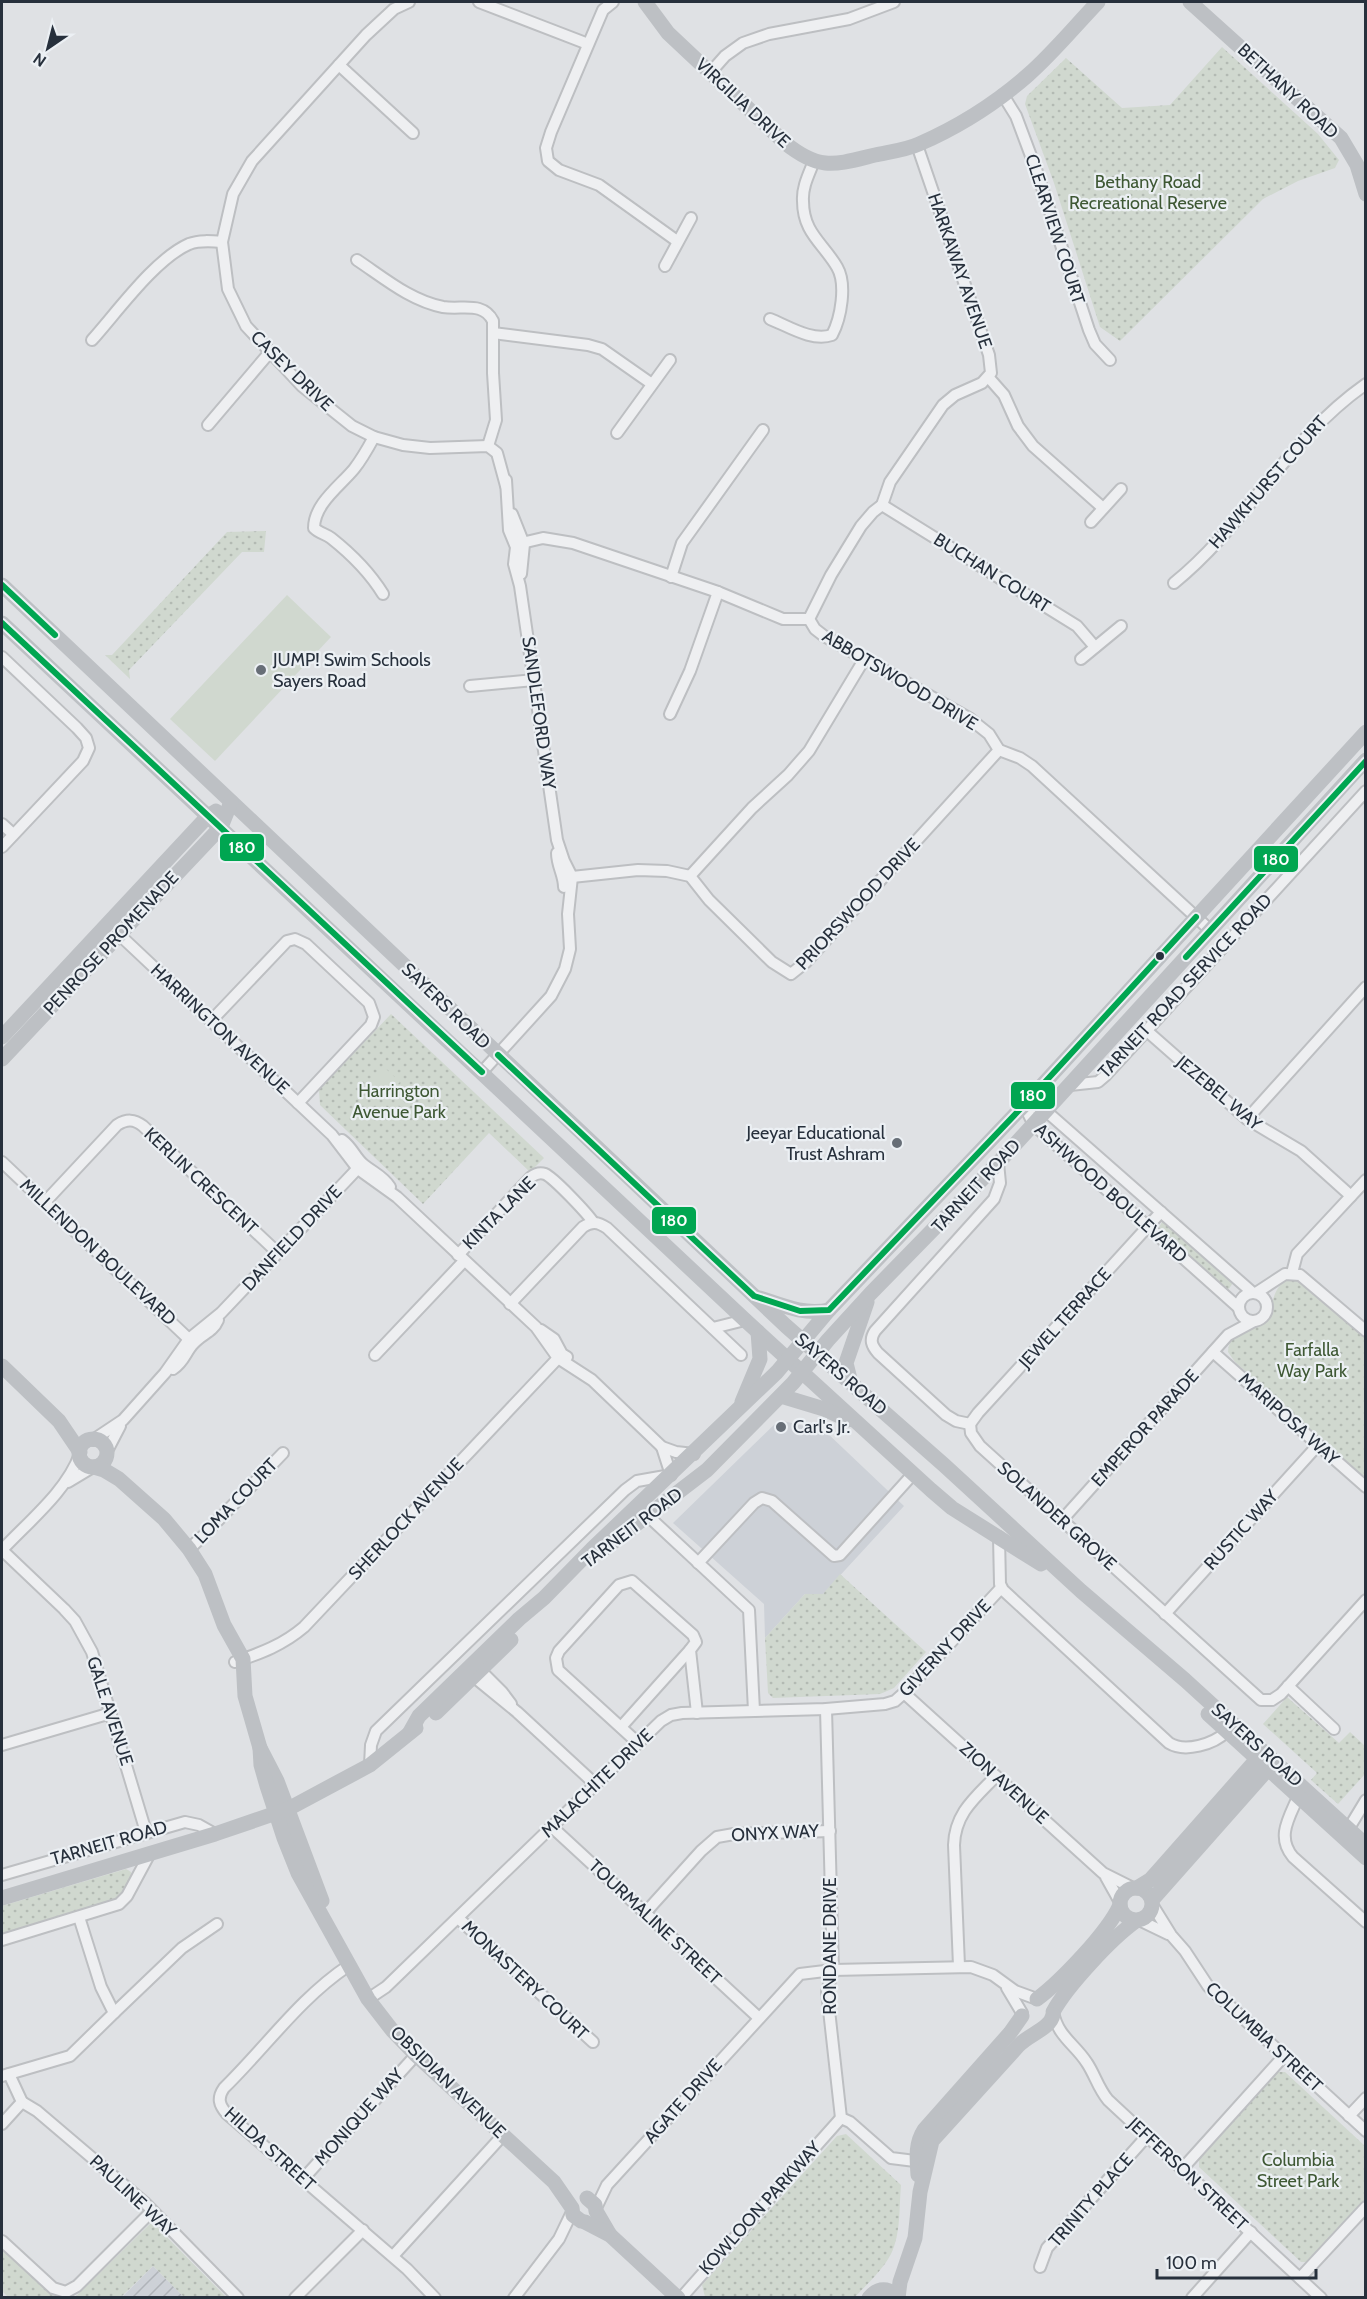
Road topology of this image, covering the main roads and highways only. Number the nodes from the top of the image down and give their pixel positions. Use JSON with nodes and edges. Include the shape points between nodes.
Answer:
{"nodes":[{"id":1,"x":645,"y":2,"type":"edge"},
{"id":2,"x":1098,"y":2,"type":"edge"},
{"id":3,"x":1190,"y":2,"type":"edge"},
{"id":4,"x":1365,"y":194,"type":"edge"},
{"id":5,"x":2,"y":585,"type":"edge"},
{"id":6,"x":2,"y":623,"type":"edge"},
{"id":7,"x":1365,"y":732,"type":"edge"},
{"id":8,"x":1365,"y":746,"type":"edge"},
{"id":9,"x":1365,"y":760,"type":"edge"},
{"id":10,"x":231,"y":802,"type":"junction"},
{"id":11,"x":208,"y":816,"type":"junction"},
{"id":12,"x":220,"y":827,"type":"junction"},
{"id":13,"x":1268,"y":837,"type":"junction"},
{"id":14,"x":113,"y":929,"type":"junction"},
{"id":15,"x":2,"y":1037,"type":"edge"},
{"id":16,"x":2,"y":1059,"type":"edge"},
{"id":17,"x":871,"y":1293,"type":"junction"},
{"id":18,"x":754,"y":1296,"type":"junction"},
{"id":19,"x":829,"y":1310,"type":"junction"},
{"id":20,"x":758,"y":1332,"type":"junction"},
{"id":21,"x":802,"y":1341,"type":"junction"},
{"id":22,"x":818,"y":1352,"type":"junction"},
{"id":23,"x":788,"y":1360,"type":"junction"},
{"id":24,"x":2,"y":1366,"type":"edge"},
{"id":25,"x":802,"y":1373,"type":"junction"},
{"id":26,"x":851,"y":1383,"type":"junction"},
{"id":27,"x":781,"y":1396,"type":"junction"},
{"id":28,"x":740,"y":1407,"type":"junction"},
{"id":29,"x":59,"y":1421,"type":"junction"},
{"id":30,"x":861,"y":1427,"type":"junction"},
{"id":31,"x":93,"y":1440,"type":"junction"},
{"id":32,"x":107,"y":1452,"type":"junction"},
{"id":33,"x":80,"y":1453,"type":"junction"},
{"id":34,"x":94,"y":1467,"type":"junction"},
{"id":35,"x":130,"y":1488,"type":"junction"},
{"id":36,"x":559,"y":1584,"type":"junction"},
{"id":37,"x":1081,"y":1591,"type":"junction"},
{"id":38,"x":1265,"y":1762,"type":"junction"},
{"id":39,"x":282,"y":1811,"type":"junction"},
{"id":40,"x":1341,"y":1828,"type":"junction"},
{"id":41,"x":1365,"y":1845,"type":"edge"},
{"id":42,"x":1365,"y":1858,"type":"edge"},
{"id":43,"x":1135,"y":1888,"type":"junction"},
{"id":44,"x":2,"y":1898,"type":"edge"},
{"id":45,"x":1152,"y":1903,"type":"junction"},
{"id":46,"x":1120,"y":1904,"type":"junction"},
{"id":47,"x":1138,"y":1921,"type":"junction"},
{"id":48,"x":1036,"y":1999,"type":"junction"},
{"id":49,"x":1022,"y":2014,"type":"junction"},
{"id":50,"x":1053,"y":2014,"type":"junction"},
{"id":51,"x":1039,"y":2030,"type":"junction"},
{"id":52,"x":922,"y":2162,"type":"junction"},
{"id":53,"x":905,"y":2267,"type":"junction"},
{"id":54,"x":876,"y":2293,"type":"edge"},
{"id":55,"x":680,"y":2298,"type":"edge"},
{"id":56,"x":898,"y":2298,"type":"edge"}],
"edges":[{"from":1,"to":2,"type":"main road","name":"VIRGILIA DRIVE","via":[[668,33],[784,143],[814,161],[837,164],[917,145],[965,121],[1003,95],[1044,59]]},
{"from":3,"to":4,"type":"main road","name":"BETHANY ROAD","via":[[1341,138],[1357,165]]},
{"from":5,"to":10,"type":"main road","name":"SAYERS ROAD"},
{"from":6,"to":11,"type":"main road","name":"SAYERS ROAD"},
{"from":7,"to":13,"type":"main road","name":"TARNEIT ROAD"},
{"from":8,"to":13,"type":"main road","via":[[1302,812]]},
{"from":9,"to":17,"type":"main road","name":"TARNEIT ROAD","via":[[1034,1125]]},
{"from":10,"to":11,"type":"main road","name":"PENROSE PROMENADE"},
{"from":10,"to":12,"type":"main road","name":"PENROSE PROMENADE"},
{"from":10,"to":18,"type":"main road","name":"SAYERS ROAD"},
{"from":11,"to":12,"type":"main road","name":"SAYERS ROAD"},
{"from":11,"to":14,"type":"main road","name":"PENROSE PROMENADE"},
{"from":12,"to":14,"type":"main road","name":"PENROSE PROMENADE"},
{"from":12,"to":20,"type":"main road","name":"SAYERS ROAD"},
{"from":13,"to":19,"type":"main road","name":"TARNEIT ROAD","via":[[1024,1105]]},
{"from":14,"to":15,"type":"main road","name":"PENROSE PROMENADE"},
{"from":14,"to":16,"type":"main road","name":"PENROSE PROMENADE"},
{"from":17,"to":22,"type":"main road","name":"TARNEIT ROAD"},
{"from":17,"to":26,"type":"main road","via":[[848,1356]]},
{"from":18,"to":19,"type":"main road","via":[[803,1312]]},
{"from":18,"to":21,"type":"main road","name":"SAYERS ROAD"},
{"from":19,"to":21,"type":"main road","name":"TARNEIT ROAD"},
{"from":20,"to":23,"type":"main road","name":"SAYERS ROAD"},
{"from":20,"to":28,"type":"main road","via":[[760,1359]]},
{"from":21,"to":22,"type":"main road","name":"SAYERS ROAD"},
{"from":21,"to":23,"type":"main road","name":"TARNEIT ROAD"},
{"from":22,"to":25,"type":"main road","name":"TARNEIT ROAD"},
{"from":22,"to":26,"type":"main road","name":"SAYERS ROAD"},
{"from":23,"to":25,"type":"main road","name":"SAYERS ROAD"},
{"from":23,"to":28,"type":"main road","name":"TARNEIT ROAD"},
{"from":24,"to":29,"type":"main road"},
{"from":25,"to":27,"type":"main road","name":"TARNEIT ROAD"},
{"from":25,"to":30,"type":"main road","name":"SAYERS ROAD"},
{"from":26,"to":37,"type":"main road","name":"SAYERS ROAD"},
{"from":27,"to":30,"type":"main road","via":[[824,1409]]},
{"from":27,"to":36,"type":"main road","name":"TARNEIT ROAD","via":[[706,1470]]},
{"from":28,"to":36,"type":"main road","name":"TARNEIT ROAD"},
{"from":29,"to":31,"type":"main road"},
{"from":29,"to":33,"type":"main road"},
{"from":30,"to":37,"type":"main road","name":"SAYERS ROAD","via":[[952,1508]]},
{"from":31,"to":32,"type":"main road","via":[[102,1443]]},
{"from":31,"to":33,"type":"main road","via":[[84,1443]]},
{"from":32,"to":34,"type":"main road","via":[[105,1461]]},
{"from":32,"to":35,"type":"main road"},
{"from":33,"to":34,"type":"main road","via":[[84,1463]]},
{"from":34,"to":35,"type":"main road","via":[[111,1473]]},
{"from":35,"to":39,"type":"main road","name":"OBSIDIAN AVENUE","via":[[164,1519],[205,1574],[224,1625],[223,1642],[239,1660],[236,1683],[245,1696],[261,1765]]},
{"from":36,"to":39,"type":"main road","name":"TARNEIT ROAD","via":[[474,1670],[419,1716],[410,1732],[370,1765]]},
{"from":37,"to":38,"type":"main road","name":"SAYERS ROAD"},
{"from":38,"to":40,"type":"main road","name":"SAYERS ROAD"},
{"from":38,"to":40,"type":"main road","name":"SAYERS ROAD","via":[[1298,1797]]},
{"from":38,"to":43,"type":"main road","via":[[1150,1880]]},
{"from":38,"to":45,"type":"main road"},
{"from":39,"to":44,"type":"main road","name":"TARNEIT ROAD"},
{"from":39,"to":55,"type":"main road","name":"OBSIDIAN AVENUE","via":[[298,1873],[368,2000],[392,2030]]},
{"from":40,"to":41,"type":"main road","name":"SAYERS ROAD"},
{"from":40,"to":42,"type":"main road","name":"SAYERS ROAD"},
{"from":43,"to":45,"type":"main road","via":[[1146,1892]]},
{"from":43,"to":46,"type":"main road","via":[[1125,1893]]},
{"from":45,"to":47,"type":"main road","via":[[1148,1916]]},
{"from":46,"to":47,"type":"main road","via":[[1123,1914]]},
{"from":46,"to":48,"type":"main road","via":[[1107,1928],[1059,1981]]},
{"from":47,"to":50,"type":"main road","via":[[1109,1945],[1066,1992]]},
{"from":48,"to":49,"type":"main road","via":[[1026,2004]]},
{"from":48,"to":50,"type":"main road","via":[[1046,2001]]},
{"from":49,"to":51,"type":"main road","via":[[1028,2027]]},
{"from":49,"to":52,"type":"main road","via":[[1010,2033],[924,2130],[918,2144]]},
{"from":50,"to":51,"type":"main road","via":[[1049,2025]]},
{"from":51,"to":52,"type":"main road","via":[[1018,2046],[933,2138]]},
{"from":52,"to":53,"type":"main road","via":[[915,2238]]},
{"from":53,"to":54,"type":"main road"},
{"from":53,"to":56,"type":"main road"},
{"from":54,"to":56,"type":"main road","via":[[891,2291]]}]}
